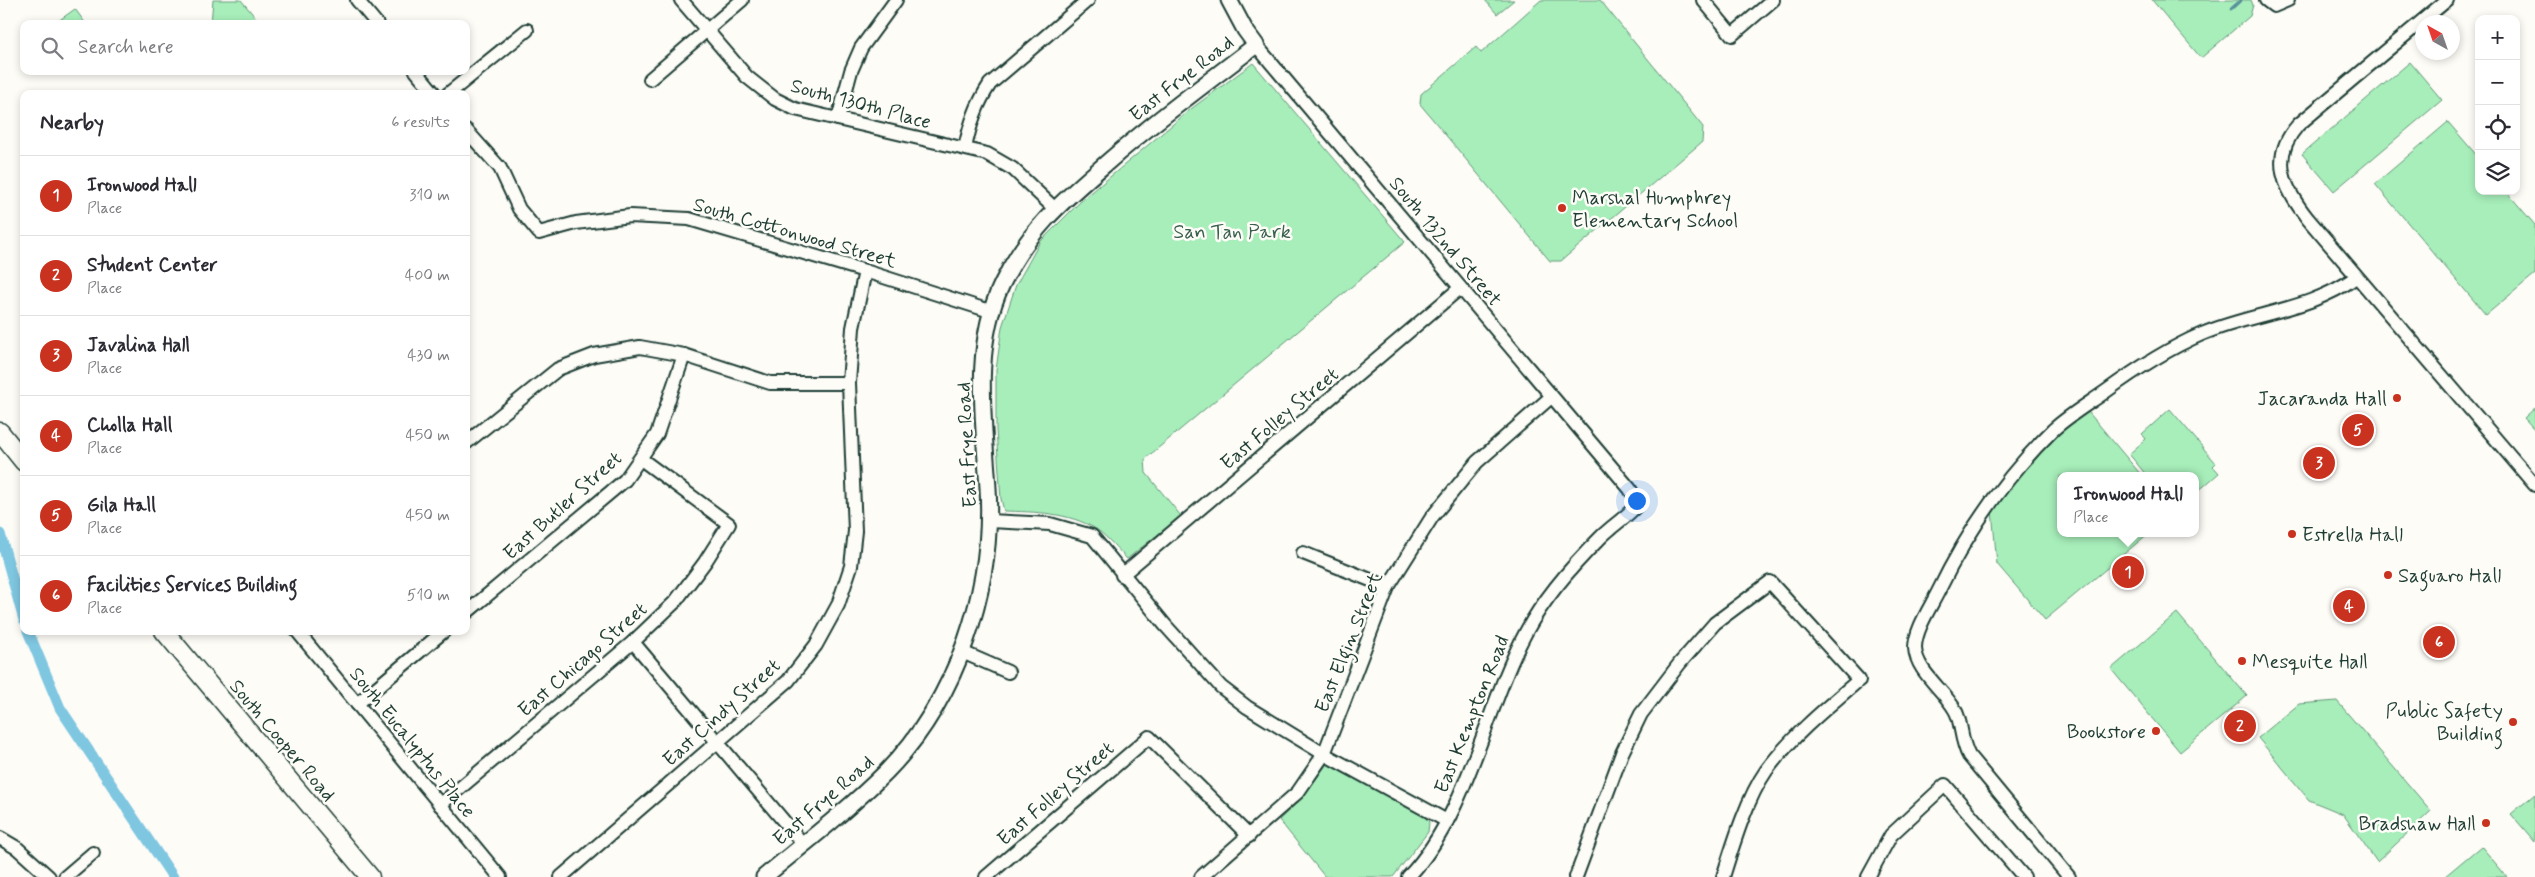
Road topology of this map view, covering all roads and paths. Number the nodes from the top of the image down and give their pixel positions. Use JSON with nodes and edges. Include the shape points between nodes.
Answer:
{"nodes":[{"id":1,"x":357,"y":0,"type":"edge"},
{"id":2,"x":681,"y":0,"type":"edge"},
{"id":3,"x":742,"y":0,"type":"edge"},
{"id":4,"x":896,"y":0,"type":"edge"},
{"id":5,"x":1088,"y":0,"type":"edge"},
{"id":6,"x":1229,"y":0,"type":"edge"},
{"id":7,"x":1703,"y":0,"type":"edge"},
{"id":8,"x":1773,"y":0,"type":"edge"},
{"id":9,"x":2288,"y":0,"type":"edge"},
{"id":10,"x":2447,"y":0,"type":"edge"},
{"id":11,"x":2270,"y":3,"type":"edge"},
{"id":12,"x":373,"y":20,"type":"edge"},
{"id":13,"x":527,"y":30,"type":"dead end"},
{"id":14,"x":707,"y":32,"type":"junction"},
{"id":15,"x":1256,"y":45,"type":"junction"},
{"id":16,"x":419,"y":75,"type":"edge"},
{"id":17,"x":650,"y":79,"type":"dead end"},
{"id":18,"x":432,"y":90,"type":"edge"},
{"id":19,"x":453,"y":90,"type":"edge"},
{"id":20,"x":838,"y":118,"type":"junction"},
{"id":21,"x":470,"y":134,"type":"edge"},
{"id":22,"x":965,"y":148,"type":"junction"},
{"id":23,"x":1054,"y":208,"type":"junction"},
{"id":24,"x":865,"y":271,"type":"junction"},
{"id":25,"x":2356,"y":277,"type":"junction"},
{"id":26,"x":1459,"y":289,"type":"junction"},
{"id":27,"x":993,"y":312,"type":"junction"},
{"id":28,"x":684,"y":355,"type":"junction"},
{"id":29,"x":849,"y":383,"type":"junction"},
{"id":30,"x":1551,"y":397,"type":"junction"},
{"id":31,"x":0,"y":433,"type":"edge"},
{"id":32,"x":470,"y":440,"type":"edge"},
{"id":33,"x":20,"y":457,"type":"edge"},
{"id":34,"x":641,"y":459,"type":"junction"},
{"id":35,"x":2535,"y":485,"type":"edge"},
{"id":36,"x":1638,"y":504,"type":"joint"},
{"id":37,"x":990,"y":521,"type":"junction"},
{"id":38,"x":1303,"y":553,"type":"dead end"},
{"id":39,"x":1122,"y":575,"type":"junction"},
{"id":40,"x":1388,"y":587,"type":"junction"},
{"id":41,"x":470,"y":610,"type":"edge"},
{"id":42,"x":167,"y":635,"type":"edge"},
{"id":43,"x":300,"y":635,"type":"edge"},
{"id":44,"x":439,"y":635,"type":"edge"},
{"id":45,"x":633,"y":642,"type":"junction"},
{"id":46,"x":962,"y":652,"type":"junction"},
{"id":47,"x":1008,"y":672,"type":"dead end"},
{"id":48,"x":357,"y":704,"type":"junction"},
{"id":49,"x":718,"y":742,"type":"junction"},
{"id":50,"x":1324,"y":754,"type":"junction"},
{"id":51,"x":440,"y":806,"type":"junction"},
{"id":52,"x":1448,"y":821,"type":"junction"},
{"id":53,"x":1249,"y":836,"type":"junction"},
{"id":54,"x":0,"y":838,"type":"edge"},
{"id":55,"x":803,"y":844,"type":"junction"},
{"id":56,"x":92,"y":853,"type":"dead end"},
{"id":57,"x":49,"y":877,"type":"edge"},
{"id":58,"x":66,"y":877,"type":"edge"},
{"id":59,"x":370,"y":877,"type":"edge"},
{"id":60,"x":500,"y":877,"type":"edge"},
{"id":61,"x":562,"y":877,"type":"edge"},
{"id":62,"x":764,"y":877,"type":"edge"},
{"id":63,"x":986,"y":877,"type":"edge"},
{"id":64,"x":1201,"y":877,"type":"edge"},
{"id":65,"x":1408,"y":877,"type":"edge"},
{"id":66,"x":1576,"y":877,"type":"edge"},
{"id":67,"x":1723,"y":877,"type":"edge"},
{"id":68,"x":1868,"y":877,"type":"edge"},
{"id":69,"x":2024,"y":877,"type":"edge"},
{"id":70,"x":2069,"y":877,"type":"edge"}],
"edges":[{"from":1,"to":12,"type":"street"},
{"from":2,"to":14,"type":"street","name":"South 130th Place"},
{"from":3,"to":14,"type":"street"},
{"from":4,"to":20,"type":"street","via":[[861,48]]},
{"from":5,"to":22,"type":"street","via":[[990,84],[976,109]]},
{"from":6,"to":15,"type":"street","name":"South 132nd Street"},
{"from":7,"to":8,"type":"street","via":[[1732,35]]},
{"from":9,"to":11,"type":"street"},
{"from":10,"to":25,"type":"street","via":[[2298,125],[2289,135],[2282,153],[2283,176],[2290,196]]},
{"from":13,"to":19,"type":"street"},
{"from":14,"to":17,"type":"street"},
{"from":14,"to":20,"type":"street","name":"South 130th Place","via":[[760,90],[796,109]]},
{"from":15,"to":23,"type":"street","name":"East Frye Road","via":[[1149,126]]},
{"from":15,"to":26,"type":"street","name":"South 132nd Street"},
{"from":16,"to":18,"type":"street"},
{"from":20,"to":22,"type":"street","name":"South 130th Place"},
{"from":21,"to":24,"type":"street","name":"South Cottonwood Street","via":[[500,168],[519,209],[540,233],[630,216],[689,219]]},
{"from":22,"to":23,"type":"street","name":"South 130th Place","via":[[986,154],[1013,169]]},
{"from":23,"to":27,"type":"street","name":"East Frye Road","via":[[1015,261],[1001,286]]},
{"from":24,"to":27,"type":"street","name":"South Cottonwood Street"},
{"from":24,"to":29,"type":"street","name":"East Cindy Street","via":[[853,328]]},
{"from":25,"to":35,"type":"street"},
{"from":25,"to":70,"type":"street","via":[[2318,300],[2202,334],[2138,368],[2054,429],[1985,509],[1953,561],[1918,633],[1915,646],[1917,660],[1957,712],[1961,738],[1969,756]]},
{"from":26,"to":30,"type":"street","name":"South 132nd Street"},
{"from":26,"to":39,"type":"street","name":"East Folley Street"},
{"from":27,"to":37,"type":"street","name":"East Frye Road","via":[[983,374]]},
{"from":28,"to":29,"type":"street","via":[[770,383]]},
{"from":28,"to":32,"type":"street","via":[[640,347],[594,354],[558,369]]},
{"from":28,"to":34,"type":"street","name":"East Butler Street","via":[[658,434]]},
{"from":29,"to":49,"type":"street","name":"East Cindy Street","via":[[855,531],[851,566],[838,605],[816,645],[788,681]]},
{"from":30,"to":36,"type":"street","name":"South 132nd Street","via":[[1630,489]]},
{"from":30,"to":40,"type":"street","name":"East Elgin Street","via":[[1477,462],[1432,517]]},
{"from":31,"to":33,"type":"main road"},
{"from":34,"to":41,"type":"street","name":"East Butler Street","via":[[625,480]]},
{"from":34,"to":45,"type":"street","name":"East Chicago Street","via":[[729,524],[675,602]]},
{"from":36,"to":52,"type":"street","name":"East Kempton Road","via":[[1577,564],[1527,630],[1506,670]]},
{"from":37,"to":39,"type":"street","via":[[1050,524],[1092,536]]},
{"from":37,"to":46,"type":"street","name":"East Frye Road","via":[[980,592]]},
{"from":38,"to":40,"type":"street"},
{"from":39,"to":50,"type":"street","via":[[1221,686],[1247,707]]},
{"from":40,"to":50,"type":"street","name":"East Elgin Street"},
{"from":42,"to":59,"type":"main road","name":"South Cooper Road"},
{"from":43,"to":48,"type":"street","name":"South Eucalyptus Place"},
{"from":44,"to":48,"type":"street"},
{"from":45,"to":49,"type":"street"},
{"from":45,"to":51,"type":"street","name":"East Chicago Street"},
{"from":46,"to":47,"type":"street"},
{"from":46,"to":55,"type":"street","name":"East Frye Road","via":[[937,702],[908,746],[867,789]]},
{"from":48,"to":51,"type":"street","name":"South Eucalyptus Place"},
{"from":49,"to":55,"type":"street"},
{"from":49,"to":61,"type":"street","name":"East Cindy Street"},
{"from":50,"to":52,"type":"street"},
{"from":50,"to":53,"type":"street","name":"East Elgin Street","via":[[1298,792]]},
{"from":51,"to":60,"type":"street","name":"South Eucalyptus Place"},
{"from":52,"to":65,"type":"street","name":"East Kempton Road"},
{"from":53,"to":63,"type":"street","name":"East Folley Street","via":[[1149,737]]},
{"from":53,"to":64,"type":"street","name":"East Elgin Street"},
{"from":54,"to":57,"type":"street","via":[[17,848]]},
{"from":55,"to":62,"type":"street","name":"East Frye Road"},
{"from":56,"to":58,"type":"street"},
{"from":66,"to":67,"type":"street","via":[[1622,753],[1641,714],[1680,662],[1715,623],[1770,582],[1859,680],[1802,729],[1765,772],[1740,826]]},
{"from":68,"to":69,"type":"street","via":[[1891,835],[1945,785]]}]}
